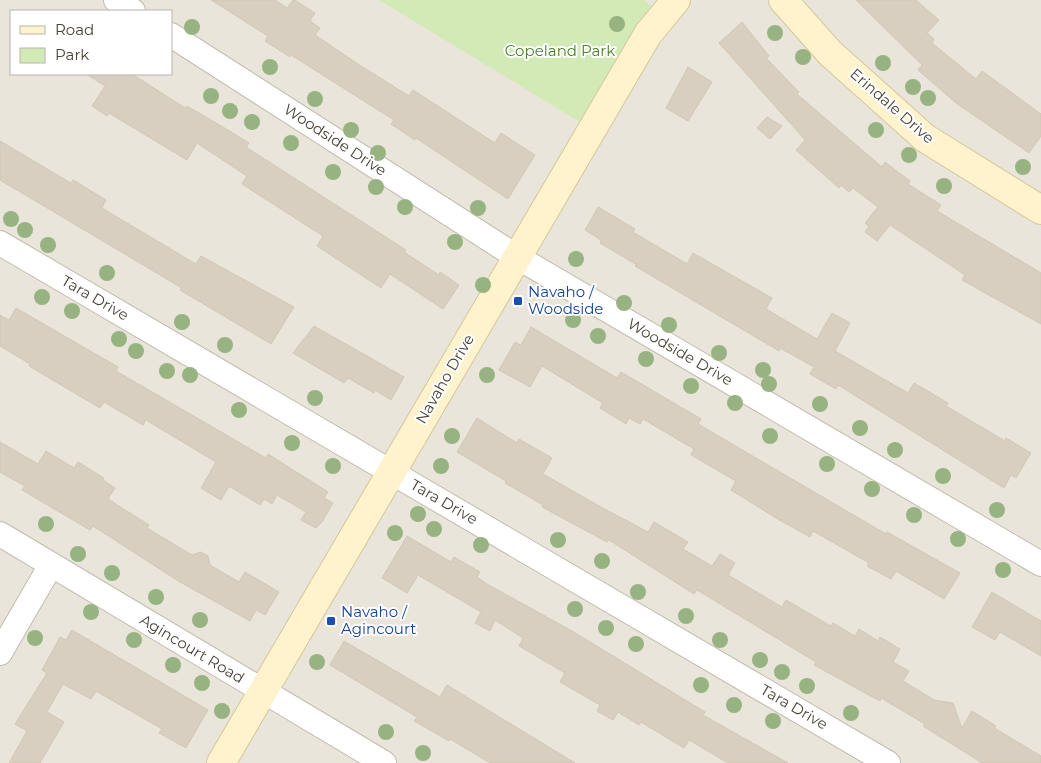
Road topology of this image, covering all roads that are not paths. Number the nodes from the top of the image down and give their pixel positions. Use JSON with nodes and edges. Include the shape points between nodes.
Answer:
{"nodes":[{"id":1,"x":116,"y":0,"type":"edge"},
{"id":2,"x":676,"y":0,"type":"edge"},
{"id":3,"x":783,"y":0,"type":"edge"},
{"id":4,"x":131,"y":10,"type":"edge"},
{"id":5,"x":172,"y":36,"type":"edge"},
{"id":6,"x":1041,"y":210,"type":"edge"},
{"id":7,"x":0,"y":243,"type":"edge"},
{"id":8,"x":517,"y":257,"type":"junction"},
{"id":9,"x":391,"y":471,"type":"junction"},
{"id":10,"x":0,"y":534,"type":"edge"},
{"id":11,"x":1041,"y":564,"type":"edge"},
{"id":12,"x":51,"y":565,"type":"junction"},
{"id":13,"x":0,"y":653,"type":"edge"},
{"id":14,"x":264,"y":692,"type":"junction"},
{"id":15,"x":221,"y":763,"type":"edge"},
{"id":16,"x":384,"y":763,"type":"edge"},
{"id":17,"x":888,"y":763,"type":"edge"}],
"edges":[{"from":1,"to":4,"type":"street"},
{"from":2,"to":8,"type":"street","name":"Navaho Drive","via":[[648,34]]},
{"from":3,"to":6,"type":"street","name":"Erindale Drive","via":[[830,52],[925,138]]},
{"from":5,"to":8,"type":"street","name":"Woodside Drive"},
{"from":7,"to":9,"type":"street","name":"Tara Drive"},
{"from":8,"to":9,"type":"street","name":"Navaho Drive"},
{"from":8,"to":11,"type":"street","name":"Woodside Drive"},
{"from":9,"to":14,"type":"street","name":"Navaho Drive"},
{"from":9,"to":17,"type":"street","name":"Tara Drive"},
{"from":10,"to":12,"type":"street","name":"Agincourt Road"},
{"from":12,"to":13,"type":"street"},
{"from":12,"to":14,"type":"street","name":"Agincourt Road"},
{"from":14,"to":15,"type":"street","name":"Navaho Drive"},
{"from":14,"to":16,"type":"street","name":"Agincourt Road"}]}
